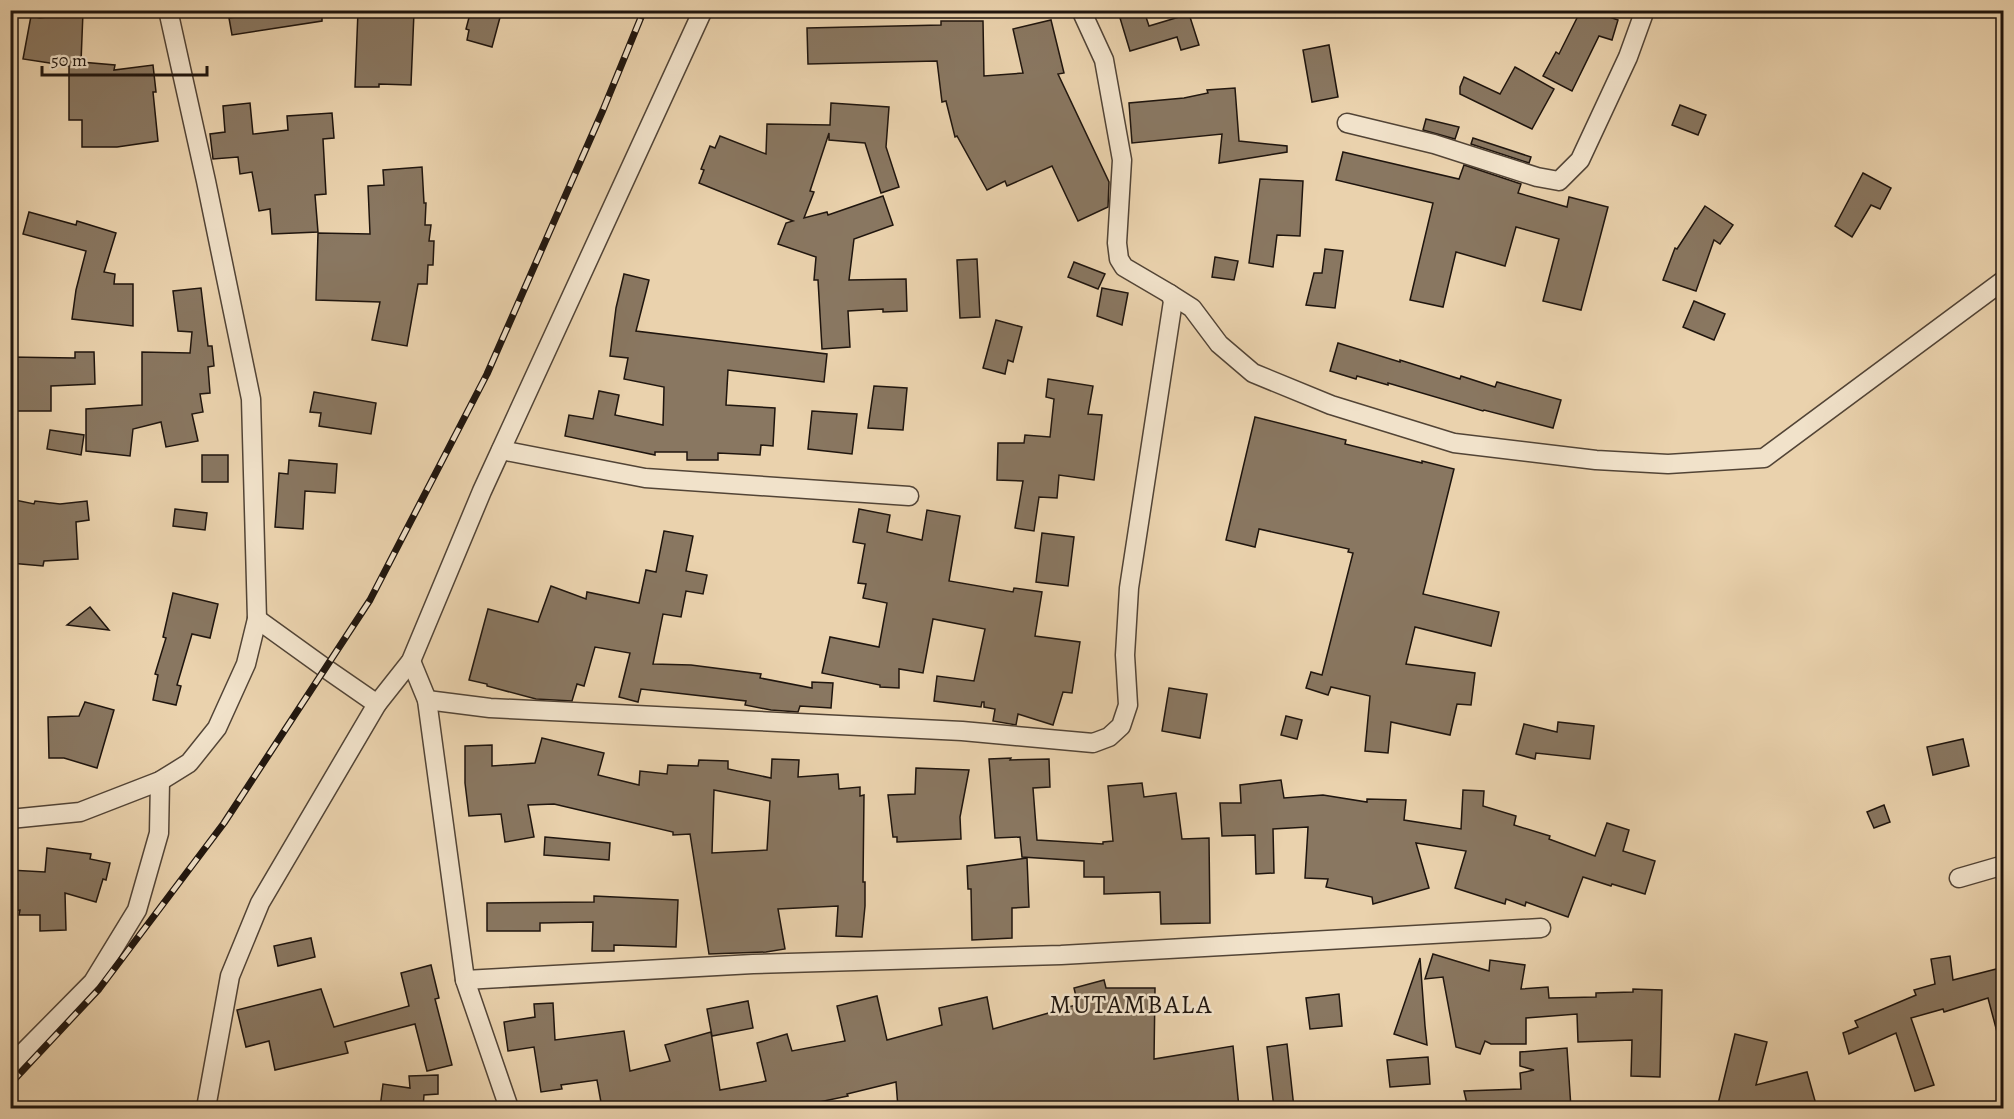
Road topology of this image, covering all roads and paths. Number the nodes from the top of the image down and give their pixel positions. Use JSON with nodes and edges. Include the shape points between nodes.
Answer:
{"nodes":[{"id":1,"x":168,"y":10,"type":"edge"},
{"id":2,"x":702,"y":10,"type":"edge"},
{"id":3,"x":1081,"y":10,"type":"edge"},
{"id":4,"x":1645,"y":10,"type":"edge"},
{"id":5,"x":1347,"y":123,"type":"dead end"},
{"id":6,"x":2004,"y":280,"type":"edge"},
{"id":7,"x":1170,"y":294,"type":"junction"},
{"id":8,"x":501,"y":450,"type":"junction"},
{"id":9,"x":909,"y":496,"type":"dead end"},
{"id":10,"x":257,"y":619,"type":"junction"},
{"id":11,"x":411,"y":661,"type":"junction"},
{"id":12,"x":427,"y":700,"type":"junction"},
{"id":13,"x":377,"y":704,"type":"junction"},
{"id":14,"x":160,"y":781,"type":"junction"},
{"id":15,"x":10,"y":819,"type":"edge"},
{"id":16,"x":2004,"y":865,"type":"edge"},
{"id":17,"x":1959,"y":878,"type":"dead end"},
{"id":18,"x":1541,"y":928,"type":"dead end"},
{"id":19,"x":465,"y":980,"type":"junction"},
{"id":20,"x":10,"y":1066,"type":"edge"},
{"id":21,"x":206,"y":1108,"type":"edge"},
{"id":22,"x":509,"y":1108,"type":"edge"}],
"edges":[{"from":1,"to":10,"type":"street","via":[[251,399]]},
{"from":2,"to":8,"type":"street"},
{"from":3,"to":7,"type":"street","via":[[1104,60],[1122,160],[1119,259],[1124,267]]},
{"from":4,"to":5,"type":"street","via":[[1629,57],[1580,160],[1559,181]]},
{"from":6,"to":7,"type":"street","via":[[1764,458],[1668,464],[1454,444],[1331,405],[1253,373],[1219,344],[1192,308]]},
{"from":7,"to":12,"type":"street","via":[[1173,302],[1129,588],[1125,655],[1128,705],[1121,726],[1109,737],[1093,743],[962,730],[490,708]]},
{"from":8,"to":9,"type":"street","via":[[645,478]]},
{"from":8,"to":11,"type":"street"},
{"from":10,"to":13,"type":"street"},
{"from":10,"to":14,"type":"street","via":[[246,664],[217,728],[189,763]]},
{"from":11,"to":12,"type":"street"},
{"from":11,"to":13,"type":"street"},
{"from":12,"to":19,"type":"street"},
{"from":13,"to":21,"type":"street","via":[[260,903],[230,976]]},
{"from":14,"to":15,"type":"street","via":[[80,812]]},
{"from":14,"to":20,"type":"street","via":[[159,833],[137,910],[93,982]]},
{"from":16,"to":17,"type":"street"},
{"from":18,"to":19,"type":"street","via":[[1061,956],[753,964]]},
{"from":19,"to":22,"type":"street"}]}
